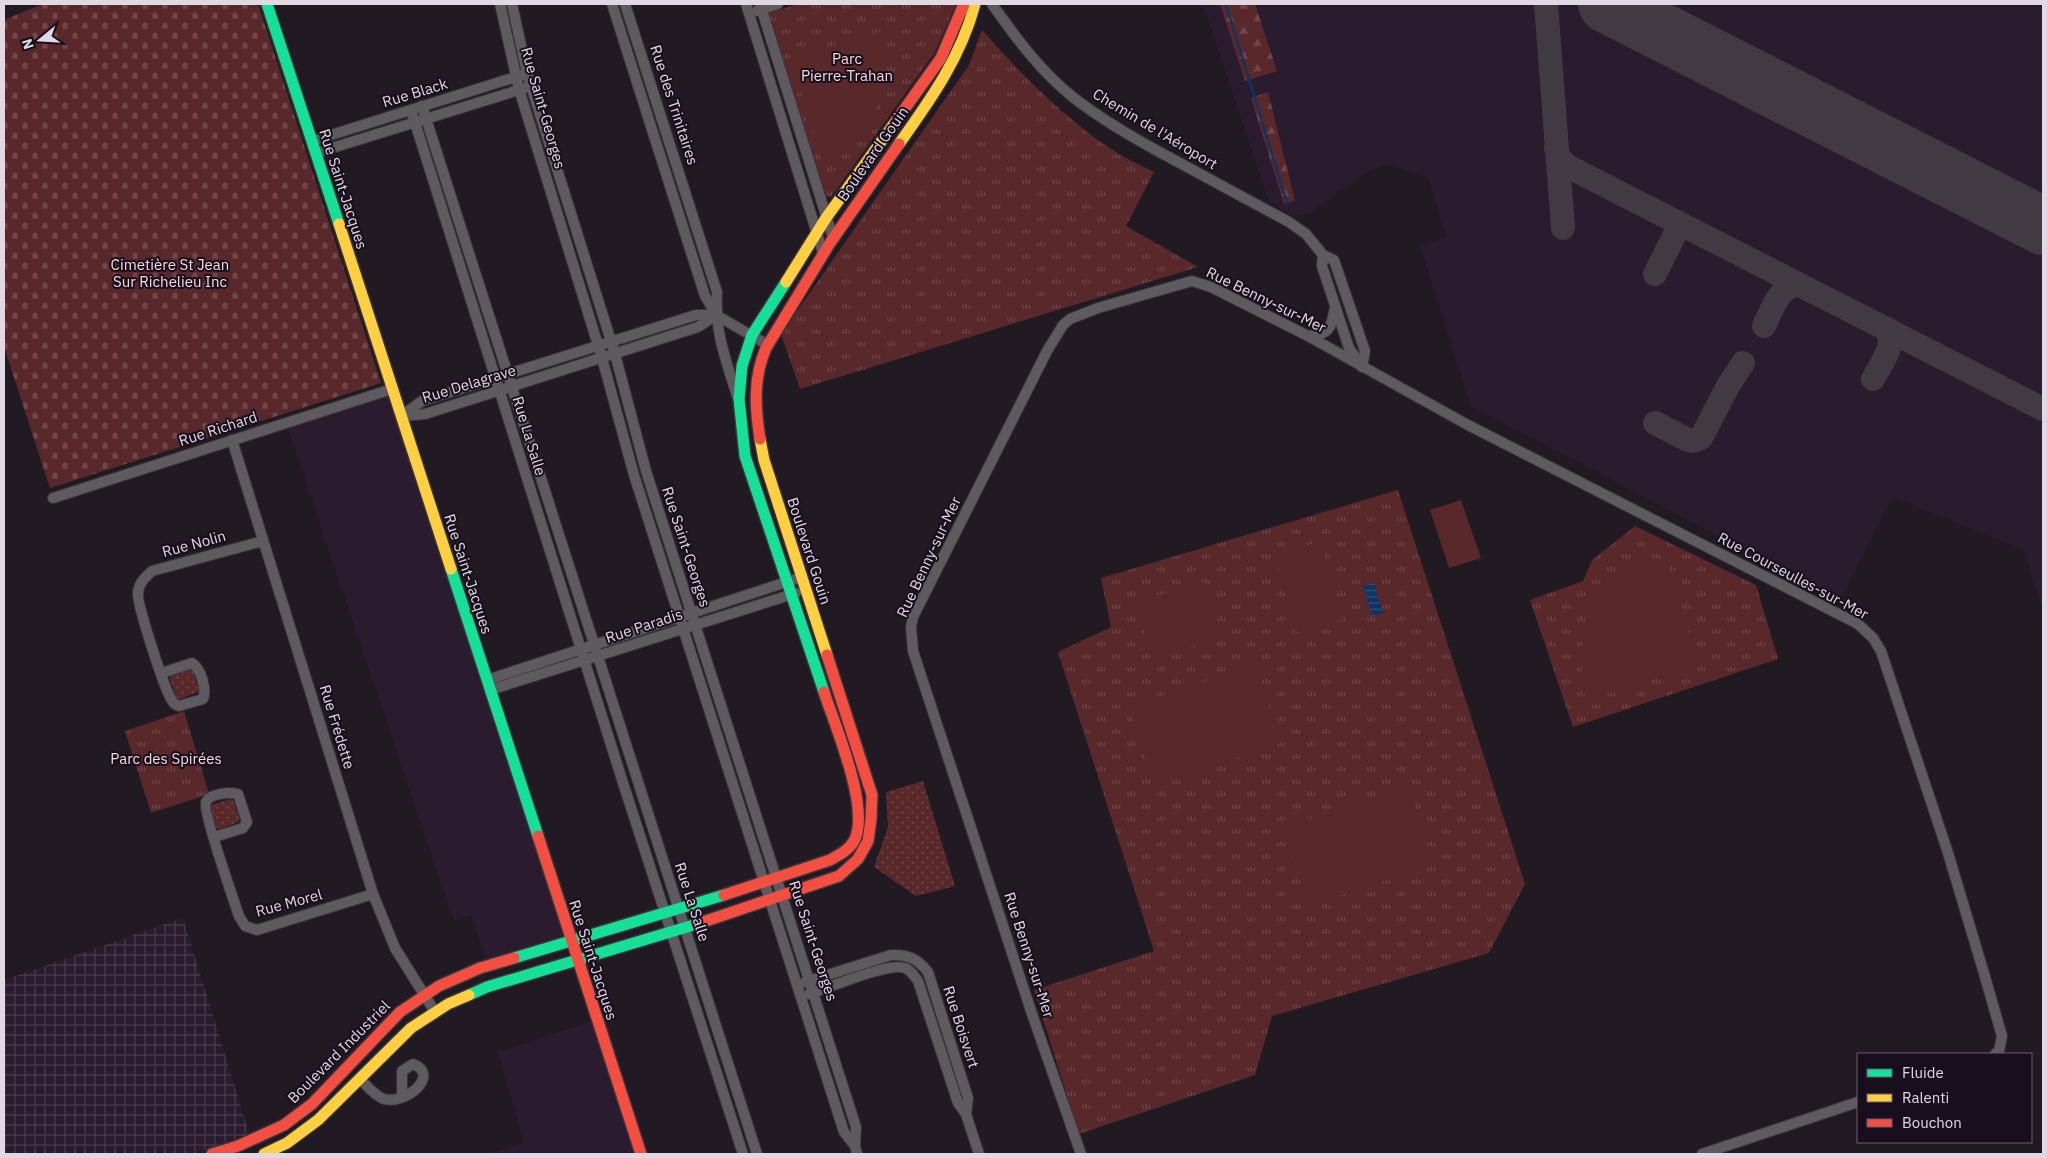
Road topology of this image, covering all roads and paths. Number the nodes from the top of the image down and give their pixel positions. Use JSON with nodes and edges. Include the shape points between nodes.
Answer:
{"nodes":[{"id":1,"x":267,"y":4,"type":"edge"},
{"id":2,"x":500,"y":4,"type":"edge"},
{"id":3,"x":512,"y":4,"type":"edge"},
{"id":4,"x":612,"y":4,"type":"edge"},
{"id":5,"x":625,"y":4,"type":"edge"},
{"id":6,"x":746,"y":4,"type":"edge"},
{"id":7,"x":778,"y":4,"type":"edge"},
{"id":8,"x":964,"y":4,"type":"edge"},
{"id":9,"x":975,"y":4,"type":"edge"},
{"id":10,"x":992,"y":4,"type":"edge"},
{"id":11,"x":761,"y":6,"type":"edge"},
{"id":12,"x":749,"y":14,"type":"junction"},
{"id":13,"x":638,"y":41,"type":"junction"},
{"id":14,"x":625,"y":45,"type":"junction"},
{"id":15,"x":527,"y":73,"type":"junction"},
{"id":16,"x":516,"y":77,"type":"junction"},
{"id":17,"x":531,"y":86,"type":"junction"},
{"id":18,"x":519,"y":89,"type":"junction"},
{"id":19,"x":422,"y":106,"type":"junction"},
{"id":20,"x":411,"y":110,"type":"junction"},
{"id":21,"x":425,"y":119,"type":"junction"},
{"id":22,"x":414,"y":122,"type":"junction"},
{"id":23,"x":796,"y":122,"type":"junction"},
{"id":24,"x":783,"y":125,"type":"junction"},
{"id":25,"x":312,"y":141,"type":"junction"},
{"id":26,"x":316,"y":153,"type":"junction"},
{"id":27,"x":443,"y":173,"type":"junction"},
{"id":28,"x":432,"y":178,"type":"junction"},
{"id":29,"x":681,"y":178,"type":"junction"},
{"id":30,"x":669,"y":181,"type":"junction"},
{"id":31,"x":570,"y":216,"type":"junction"},
{"id":32,"x":826,"y":218,"type":"junction"},
{"id":33,"x":559,"y":220,"type":"junction"},
{"id":34,"x":816,"y":233,"type":"junction"},
{"id":35,"x":833,"y":238,"type":"junction"},
{"id":36,"x":466,"y":244,"type":"junction"},
{"id":37,"x":453,"y":248,"type":"junction"},
{"id":38,"x":823,"y":253,"type":"junction"},
{"id":39,"x":1323,"y":255,"type":"junction"},
{"id":40,"x":1345,"y":293,"type":"junction"},
{"id":41,"x":1334,"y":301,"type":"junction"},
{"id":42,"x":716,"y":315,"type":"junction"},
{"id":43,"x":752,"y":335,"type":"junction"},
{"id":44,"x":1308,"y":336,"type":"junction"},
{"id":45,"x":611,"y":342,"type":"junction"},
{"id":46,"x":598,"y":345,"type":"junction"},
{"id":47,"x":768,"y":345,"type":"junction"},
{"id":48,"x":614,"y":354,"type":"junction"},
{"id":49,"x":602,"y":358,"type":"junction"},
{"id":50,"x":1362,"y":367,"type":"junction"},
{"id":51,"x":506,"y":374,"type":"junction"},
{"id":52,"x":495,"y":378,"type":"junction"},
{"id":53,"x":511,"y":386,"type":"junction"},
{"id":54,"x":392,"y":389,"type":"junction"},
{"id":55,"x":499,"y":390,"type":"junction"},
{"id":56,"x":739,"y":399,"type":"junction"},
{"id":57,"x":401,"y":416,"type":"junction"},
{"id":58,"x":232,"y":440,"type":"junction"},
{"id":59,"x":764,"y":460,"type":"junction"},
{"id":60,"x":748,"y":464,"type":"junction"},
{"id":61,"x":646,"y":471,"type":"junction"},
{"id":62,"x":634,"y":475,"type":"junction"},
{"id":63,"x":53,"y":498,"type":"dead end"},
{"id":64,"x":551,"y":514,"type":"junction"},
{"id":65,"x":539,"y":518,"type":"junction"},
{"id":66,"x":263,"y":541,"type":"junction"},
{"id":67,"x":802,"y":577,"type":"junction"},
{"id":68,"x":787,"y":582,"type":"junction"},
{"id":69,"x":806,"y":590,"type":"junction"},
{"id":70,"x":791,"y":594,"type":"junction"},
{"id":71,"x":692,"y":614,"type":"junction"},
{"id":72,"x":680,"y":617,"type":"junction"},
{"id":73,"x":695,"y":625,"type":"junction"},
{"id":74,"x":684,"y":629,"type":"junction"},
{"id":75,"x":593,"y":645,"type":"junction"},
{"id":76,"x":581,"y":649,"type":"junction"},
{"id":77,"x":598,"y":656,"type":"junction"},
{"id":78,"x":584,"y":660,"type":"junction"},
{"id":79,"x":162,"y":673,"type":"junction"},
{"id":80,"x":488,"y":685,"type":"junction"},
{"id":81,"x":735,"y":747,"type":"junction"},
{"id":82,"x":723,"y":751,"type":"junction"},
{"id":83,"x":863,"y":764,"type":"junction"},
{"id":84,"x":849,"y":770,"type":"junction"},
{"id":85,"x":637,"y":782,"type":"junction"},
{"id":86,"x":624,"y":786,"type":"junction"},
{"id":87,"x":858,"y":822,"type":"junction"},
{"id":88,"x":872,"y":822,"type":"junction"},
{"id":89,"x":214,"y":837,"type":"junction"},
{"id":90,"x":777,"y":877,"type":"junction"},
{"id":91,"x":764,"y":881,"type":"junction"},
{"id":92,"x":373,"y":894,"type":"junction"},
{"id":93,"x":782,"y":895,"type":"junction"},
{"id":94,"x":770,"y":899,"type":"junction"},
{"id":95,"x":678,"y":909,"type":"junction"},
{"id":96,"x":665,"y":914,"type":"junction"},
{"id":97,"x":685,"y":927,"type":"junction"},
{"id":98,"x":672,"y":932,"type":"junction"},
{"id":99,"x":572,"y":941,"type":"junction"},
{"id":100,"x":911,"y":958,"type":"junction"},
{"id":101,"x":578,"y":960,"type":"junction"},
{"id":102,"x":908,"y":968,"type":"junction"},
{"id":103,"x":810,"y":980,"type":"junction"},
{"id":104,"x":797,"y":984,"type":"junction"},
{"id":105,"x":814,"y":993,"type":"junction"},
{"id":106,"x":424,"y":996,"type":"junction"},
{"id":107,"x":800,"y":997,"type":"junction"},
{"id":108,"x":435,"y":1012,"type":"junction"},
{"id":109,"x":718,"y":1032,"type":"junction"},
{"id":110,"x":705,"y":1036,"type":"junction"},
{"id":111,"x":1996,"y":1053,"type":"edge"},
{"id":112,"x":360,"y":1079,"type":"junction"},
{"id":113,"x":402,"y":1097,"type":"dead end"},
{"id":114,"x":1857,"y":1102,"type":"edge"},
{"id":115,"x":966,"y":1114,"type":"junction"},
{"id":116,"x":286,"y":1124,"type":"junction"},
{"id":117,"x":296,"y":1136,"type":"junction"},
{"id":118,"x":856,"y":1150,"type":"edge"},
{"id":119,"x":227,"y":1152,"type":"edge"},
{"id":120,"x":212,"y":1154,"type":"edge"},
{"id":121,"x":264,"y":1154,"type":"edge"},
{"id":122,"x":641,"y":1154,"type":"edge"},
{"id":123,"x":743,"y":1154,"type":"edge"},
{"id":124,"x":758,"y":1154,"type":"edge"},
{"id":125,"x":979,"y":1154,"type":"edge"},
{"id":126,"x":1081,"y":1154,"type":"edge"},
{"id":127,"x":1702,"y":1154,"type":"edge"}],
"edges":[{"from":1,"to":25,"type":"street","name":"Rue Saint-Jacques"},
{"from":2,"to":16,"type":"street","name":"Rue Saint-Georges"},
{"from":3,"to":15,"type":"street","name":"Rue Saint-Georges"},
{"from":4,"to":14,"type":"street","name":"Rue des Trinitaires"},
{"from":5,"to":13,"type":"street","name":"Rue des Trinitaires"},
{"from":6,"to":12,"type":"street"},
{"from":7,"to":11,"type":"street"},
{"from":8,"to":32,"type":"street","name":"Boulevard Gouin","via":[[940,58]]},
{"from":9,"to":35,"type":"street","name":"Boulevard Gouin","via":[[964,42],[949,74]]},
{"from":10,"to":39,"type":"street","name":"Chemin de l'Aéroport","via":[[1042,68],[1073,97],[1142,142],[1289,222],[1306,234]]},
{"from":11,"to":12,"type":"street"},
{"from":11,"to":23,"type":"street"},
{"from":12,"to":24,"type":"street"},
{"from":13,"to":14,"type":"street","name":"Rue des Trinitaires"},
{"from":13,"to":29,"type":"street","name":"Rue des Trinitaires"},
{"from":14,"to":30,"type":"street","name":"Rue des Trinitaires"},
{"from":15,"to":16,"type":"street","name":"Rue Black"},
{"from":15,"to":17,"type":"street","name":"Rue Saint-Georges"},
{"from":16,"to":18,"type":"street","name":"Rue Saint-Georges"},
{"from":16,"to":19,"type":"street","name":"Rue Black"},
{"from":17,"to":18,"type":"street","name":"Rue Black"},
{"from":17,"to":31,"type":"street","name":"Rue Saint-Georges"},
{"from":18,"to":21,"type":"street","name":"Rue Black"},
{"from":18,"to":33,"type":"street","name":"Rue Saint-Georges"},
{"from":19,"to":20,"type":"street","name":"Rue Black"},
{"from":19,"to":21,"type":"street","name":"Rue La Salle"},
{"from":20,"to":22,"type":"street","name":"Rue La Salle"},
{"from":20,"to":25,"type":"street","name":"Rue Black"},
{"from":21,"to":22,"type":"street","name":"Rue Black"},
{"from":21,"to":27,"type":"street","name":"Rue La Salle"},
{"from":22,"to":26,"type":"street","name":"Rue Black"},
{"from":22,"to":28,"type":"street","name":"Rue La Salle"},
{"from":23,"to":24,"type":"street"},
{"from":23,"to":32,"type":"street"},
{"from":24,"to":34,"type":"street"},
{"from":25,"to":26,"type":"street","name":"Rue Saint-Jacques"},
{"from":26,"to":54,"type":"street","name":"Rue Saint-Jacques"},
{"from":27,"to":28,"type":"street"},
{"from":27,"to":36,"type":"street","name":"Rue La Salle"},
{"from":28,"to":37,"type":"street","name":"Rue La Salle"},
{"from":29,"to":30,"type":"street","name":"Rue des Trinitaires"},
{"from":29,"to":42,"type":"street","name":"Rue des Trinitaires","via":[[717,292]]},
{"from":30,"to":42,"type":"street","name":"Rue des Trinitaires","via":[[705,296]]},
{"from":31,"to":33,"type":"street"},
{"from":31,"to":45,"type":"street","name":"Rue Saint-Georges"},
{"from":32,"to":34,"type":"street","name":"Boulevard Gouin"},
{"from":32,"to":35,"type":"street"},
{"from":33,"to":46,"type":"street","name":"Rue Saint-Georges"},
{"from":34,"to":38,"type":"street"},
{"from":34,"to":43,"type":"street","name":"Boulevard Gouin"},
{"from":35,"to":38,"type":"street","name":"Boulevard Gouin"},
{"from":36,"to":37,"type":"street"},
{"from":36,"to":51,"type":"street","name":"Rue La Salle"},
{"from":37,"to":52,"type":"street","name":"Rue La Salle"},
{"from":38,"to":47,"type":"street","name":"Boulevard Gouin"},
{"from":39,"to":40,"type":"street","name":"Chemin de l'Aéroport","via":[[1334,260]]},
{"from":39,"to":41,"type":"street","via":[[1322,266]]},
{"from":40,"to":41,"type":"street"},
{"from":40,"to":50,"type":"street","name":"Chemin de l'Aéroport","via":[[1365,352]]},
{"from":41,"to":44,"type":"street","via":[[1332,325],[1327,332]]},
{"from":41,"to":50,"type":"street","via":[[1349,348]]},
{"from":42,"to":43,"type":"street"},
{"from":42,"to":45,"type":"street","name":"Rue Delagrave","via":[[696,315]]},
{"from":42,"to":48,"type":"street","name":"Rue Delagrave","via":[[698,327]]},
{"from":42,"to":56,"type":"street","name":"Rue des Trinitaires","via":[[719,338]]},
{"from":43,"to":47,"type":"street"},
{"from":43,"to":56,"type":"street","name":"Boulevard Gouin","via":[[742,366]]},
{"from":44,"to":50,"type":"street","name":"Rue Benny-sur-Mer"},
{"from":44,"to":126,"type":"street","name":"Rue Benny-sur-Mer","via":[[1211,287],[1192,281],[1070,319],[1047,351],[913,617],[913,650]]},
{"from":45,"to":46,"type":"street","name":"Rue Delagrave"},
{"from":45,"to":48,"type":"street","name":"Rue Saint-Georges"},
{"from":46,"to":49,"type":"street","name":"Rue Saint-Georges"},
{"from":46,"to":51,"type":"street","name":"Rue Delagrave"},
{"from":47,"to":59,"type":"street","name":"Boulevard Gouin","via":[[759,367],[756,402]]},
{"from":48,"to":49,"type":"street","name":"Rue Delagrave"},
{"from":48,"to":61,"type":"street","name":"Rue Saint-Georges"},
{"from":49,"to":53,"type":"street","name":"Rue Delagrave"},
{"from":49,"to":62,"type":"street","name":"Rue Saint-Georges"},
{"from":50,"to":111,"type":"street","name":"Rue Courseulles-sur-Mer","via":[[1466,424],[1858,624],[1873,638],[1881,651],[1942,834],[1983,970],[2002,1036]]},
{"from":51,"to":52,"type":"street","name":"Rue Delagrave"},
{"from":51,"to":53,"type":"street","name":"Rue La Salle"},
{"from":52,"to":55,"type":"street","name":"Rue La Salle"},
{"from":52,"to":57,"type":"street","name":"Rue Delagrave","via":[[422,401]]},
{"from":53,"to":55,"type":"street","name":"Rue Delagrave"},
{"from":53,"to":64,"type":"street","name":"Rue La Salle"},
{"from":54,"to":57,"type":"street","name":"Rue Saint-Jacques"},
{"from":54,"to":58,"type":"street","name":"Rue Richard"},
{"from":55,"to":57,"type":"street","name":"Rue Delagrave","via":[[425,414]]},
{"from":55,"to":65,"type":"street","name":"Rue La Salle"},
{"from":56,"to":60,"type":"street","name":"Boulevard Gouin"},
{"from":57,"to":80,"type":"street","name":"Rue Saint-Jacques"},
{"from":58,"to":63,"type":"street","name":"Rue Richard"},
{"from":58,"to":66,"type":"street","name":"Rue Frédette"},
{"from":59,"to":60,"type":"street"},
{"from":59,"to":67,"type":"street","name":"Boulevard Gouin"},
{"from":60,"to":68,"type":"street","name":"Boulevard Gouin"},
{"from":61,"to":62,"type":"street"},
{"from":61,"to":71,"type":"street","name":"Rue Saint-Georges"},
{"from":62,"to":72,"type":"street","name":"Rue Saint-Georges"},
{"from":64,"to":65,"type":"street"},
{"from":64,"to":75,"type":"street","name":"Rue La Salle"},
{"from":65,"to":76,"type":"street","name":"Rue La Salle"},
{"from":66,"to":79,"type":"street","name":"Rue Nolin","via":[[152,571],[140,583],[140,607]]},
{"from":66,"to":92,"type":"street","name":"Rue Frédette"},
{"from":67,"to":68,"type":"street","name":"Rue Paradis"},
{"from":67,"to":69,"type":"street","name":"Boulevard Gouin"},
{"from":68,"to":70,"type":"street","name":"Boulevard Gouin"},
{"from":68,"to":71,"type":"street","name":"Rue Paradis"},
{"from":69,"to":70,"type":"street","name":"Rue Paradis"},
{"from":69,"to":83,"type":"street","name":"Boulevard Gouin"},
{"from":70,"to":73,"type":"street","name":"Rue Paradis"},
{"from":70,"to":84,"type":"street","name":"Boulevard Gouin"},
{"from":71,"to":72,"type":"street","name":"Rue Paradis"},
{"from":71,"to":73,"type":"street","name":"Rue Saint-Georges"},
{"from":72,"to":74,"type":"street","name":"Rue Saint-Georges"},
{"from":72,"to":75,"type":"street","name":"Rue Paradis"},
{"from":73,"to":74,"type":"street","name":"Rue Paradis"},
{"from":73,"to":81,"type":"street","name":"Rue Saint-Georges"},
{"from":74,"to":77,"type":"street","name":"Rue Paradis"},
{"from":74,"to":82,"type":"street","name":"Rue Saint-Georges"},
{"from":75,"to":76,"type":"street","name":"Rue Paradis"},
{"from":75,"to":77,"type":"street","name":"Rue La Salle"},
{"from":76,"to":78,"type":"street","name":"Rue La Salle"},
{"from":76,"to":80,"type":"street","name":"Rue Paradis"},
{"from":77,"to":78,"type":"street","name":"Rue Paradis"},
{"from":77,"to":85,"type":"street","name":"Rue La Salle"},
{"from":78,"to":80,"type":"street","name":"Rue Paradis"},
{"from":78,"to":86,"type":"street","name":"Rue La Salle"},
{"from":79,"to":79,"type":"street","name":"Rue Nolin","via":[[175,705],[203,699],[205,693],[197,667],[192,663]]},
{"from":80,"to":99,"type":"street","name":"Rue Saint-Jacques"},
{"from":81,"to":82,"type":"street"},
{"from":81,"to":90,"type":"street","name":"Rue Saint-Georges"},
{"from":82,"to":91,"type":"street","name":"Rue Saint-Georges"},
{"from":83,"to":84,"type":"street"},
{"from":83,"to":88,"type":"street","name":"Boulevard Gouin","via":[[872,795]]},
{"from":84,"to":87,"type":"street","name":"Boulevard Gouin","via":[[857,793]]},
{"from":85,"to":86,"type":"street"},
{"from":85,"to":95,"type":"street","name":"Rue La Salle"},
{"from":86,"to":96,"type":"street","name":"Rue La Salle"},
{"from":87,"to":88,"type":"street"},
{"from":87,"to":90,"type":"street","name":"Boulevard Gouin","via":[[851,846],[830,860]]},
{"from":88,"to":93,"type":"street","name":"Boulevard Gouin","via":[[868,843],[854,866],[839,876]]},
{"from":89,"to":89,"type":"street","name":"Rue Morel","via":[[243,828],[247,822],[238,794],[231,792],[206,802]]},
{"from":89,"to":92,"type":"street","name":"Rue Morel","via":[[245,926],[257,930]]},
{"from":90,"to":91,"type":"street","name":"Boulevard Gouin"},
{"from":90,"to":93,"type":"street","name":"Rue Saint-Georges"},
{"from":91,"to":94,"type":"street","name":"Rue Saint-Georges"},
{"from":91,"to":95,"type":"street","name":"Boulevard Gouin"},
{"from":92,"to":106,"type":"street","name":"Rue Frédette","via":[[395,948]]},
{"from":93,"to":94,"type":"street","name":"Boulevard Gouin"},
{"from":93,"to":103,"type":"street","name":"Rue Saint-Georges"},
{"from":94,"to":97,"type":"street","name":"Boulevard Gouin"},
{"from":94,"to":104,"type":"street","name":"Rue Saint-Georges"},
{"from":95,"to":96,"type":"street","name":"Boulevard Gouin"},
{"from":95,"to":97,"type":"street","name":"Rue La Salle"},
{"from":96,"to":98,"type":"street","name":"Rue La Salle"},
{"from":96,"to":99,"type":"street","name":"Boulevard Gouin"},
{"from":97,"to":98,"type":"street","name":"Boulevard Gouin"},
{"from":97,"to":109,"type":"street","name":"Rue La Salle"},
{"from":98,"to":101,"type":"street","name":"Boulevard Gouin"},
{"from":98,"to":110,"type":"street","name":"Rue La Salle"},
{"from":99,"to":101,"type":"street","name":"Rue Saint-Jacques"},
{"from":99,"to":106,"type":"street","name":"Boulevard Industriel","via":[[480,968]]},
{"from":100,"to":102,"type":"street"},
{"from":100,"to":103,"type":"street","via":[[902,954],[891,955]]},
{"from":100,"to":115,"type":"street","name":"Rue Boisvert","via":[[921,962],[928,972],[968,1098]]},
{"from":101,"to":108,"type":"street","via":[[487,987]]},
{"from":101,"to":122,"type":"street","name":"Rue Saint-Jacques"},
{"from":102,"to":105,"type":"street","via":[[898,966],[875,972]]},
{"from":102,"to":115,"type":"street","name":"Rue Boisvert","via":[[918,981],[958,1103]]},
{"from":103,"to":104,"type":"street"},
{"from":103,"to":105,"type":"street","name":"Rue Saint-Georges"},
{"from":104,"to":107,"type":"street","name":"Rue Saint-Georges"},
{"from":105,"to":107,"type":"street"},
{"from":105,"to":118,"type":"street","name":"Rue Saint-Georges","via":[[856,1127]]},
{"from":106,"to":108,"type":"street","name":"Rue Frédette"},
{"from":106,"to":116,"type":"street","name":"Boulevard Industriel","via":[[400,1012],[332,1085]]},
{"from":107,"to":118,"type":"street","name":"Rue Saint-Georges","via":[[844,1132]]},
{"from":108,"to":112,"type":"street","via":[[411,1028]]},
{"from":109,"to":110,"type":"street"},
{"from":109,"to":124,"type":"street","name":"Rue La Salle"},
{"from":110,"to":123,"type":"street","name":"Rue La Salle"},
{"from":112,"to":113,"type":"street","via":[[382,1098]]},
{"from":112,"to":117,"type":"street","via":[[318,1120]]},
{"from":114,"to":127,"type":"street"},
{"from":115,"to":125,"type":"street","name":"Rue Boisvert"},
{"from":116,"to":117,"type":"street"},
{"from":116,"to":119,"type":"street","name":"Boulevard Industriel"},
{"from":117,"to":121,"type":"street"},
{"from":119,"to":120,"type":"street","name":"Boulevard Industriel"}]}
